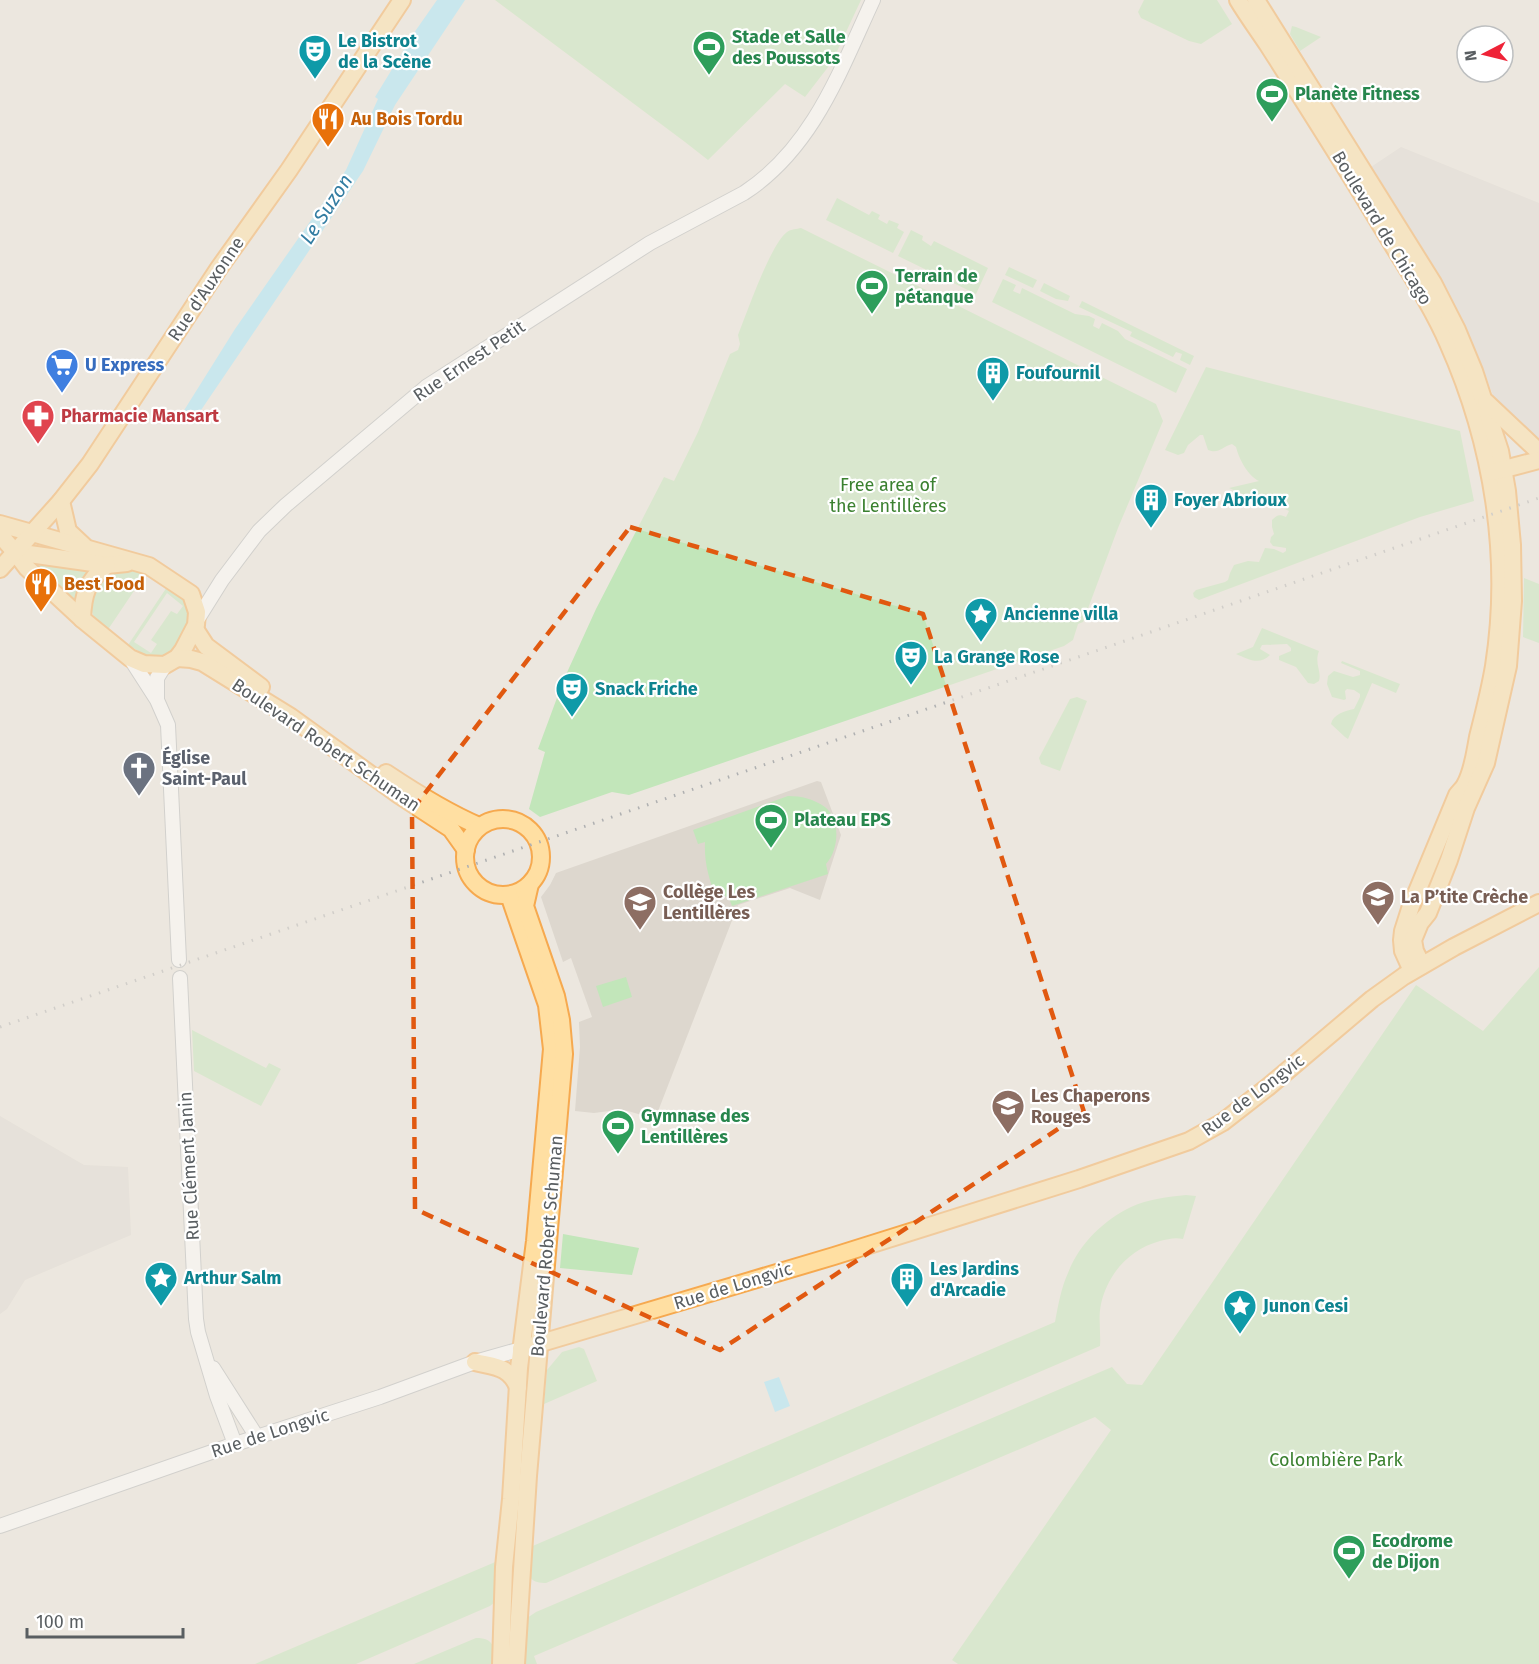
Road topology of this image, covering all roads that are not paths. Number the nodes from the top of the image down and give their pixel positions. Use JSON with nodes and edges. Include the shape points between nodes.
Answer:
{"nodes":[{"id":1,"x":402,"y":0,"type":"edge"},
{"id":2,"x":873,"y":0,"type":"edge"},
{"id":3,"x":1238,"y":0,"type":"edge"},
{"id":4,"x":1256,"y":0,"type":"edge"},
{"id":5,"x":1485,"y":401,"type":"junction"},
{"id":6,"x":1539,"y":452,"type":"edge"},
{"id":7,"x":1539,"y":460,"type":"edge"},
{"id":8,"x":1497,"y":471,"type":"junction"},
{"id":9,"x":61,"y":501,"type":"junction"},
{"id":10,"x":0,"y":512,"type":"edge"},
{"id":11,"x":0,"y":524,"type":"edge"},
{"id":12,"x":32,"y":533,"type":"junction"},
{"id":13,"x":0,"y":535,"type":"edge"},
{"id":14,"x":85,"y":547,"type":"junction"},
{"id":15,"x":15,"y":552,"type":"junction"},
{"id":16,"x":139,"y":563,"type":"junction"},
{"id":17,"x":107,"y":565,"type":"junction"},
{"id":18,"x":0,"y":569,"type":"edge"},
{"id":19,"x":222,"y":580,"type":"junction"},
{"id":20,"x":191,"y":594,"type":"junction"},
{"id":21,"x":82,"y":619,"type":"junction"},
{"id":22,"x":196,"y":625,"type":"junction"},
{"id":23,"x":130,"y":658,"type":"junction"},
{"id":24,"x":171,"y":662,"type":"junction"},
{"id":25,"x":157,"y":700,"type":"junction"},
{"id":26,"x":479,"y":826,"type":"junction"},
{"id":27,"x":466,"y":850,"type":"junction"},
{"id":28,"x":530,"y":884,"type":"junction"},
{"id":29,"x":508,"y":895,"type":"junction"},
{"id":30,"x":1539,"y":903,"type":"edge"},
{"id":31,"x":179,"y":960,"type":"dead end"},
{"id":32,"x":1417,"y":968,"type":"junction"},
{"id":33,"x":180,"y":978,"type":"dead end"},
{"id":34,"x":538,"y":1344,"type":"junction"},
{"id":35,"x":521,"y":1349,"type":"junction"},
{"id":36,"x":204,"y":1354,"type":"junction"},
{"id":37,"x":475,"y":1362,"type":"junction"},
{"id":38,"x":518,"y":1387,"type":"junction"},
{"id":39,"x":257,"y":1437,"type":"junction"},
{"id":40,"x":230,"y":1446,"type":"junction"},
{"id":41,"x":0,"y":1526,"type":"edge"},
{"id":42,"x":501,"y":1664,"type":"edge"},
{"id":43,"x":516,"y":1664,"type":"edge"}],
"edges":[{"from":1,"to":9,"type":"main road","name":"Rue d'Auxonne","via":[[90,464]]},
{"from":2,"to":19,"type":"street","name":"Rue Ernest Petit","via":[[838,77],[803,137],[784,160],[753,187],[650,243],[426,387],[259,531]]},
{"from":3,"to":8,"type":"main road","name":"Boulevard de Chicago","via":[[1429,304],[1448,341]]},
{"from":4,"to":5,"type":"main road","name":"Boulevard de Chicago","via":[[1433,284],[1457,330]]},
{"from":5,"to":6,"type":"main road"},
{"from":5,"to":8,"type":"main road","name":"Boulevard de Chicago","via":[[1500,451]]},
{"from":7,"to":8,"type":"main road"},
{"from":8,"to":32,"type":"main road","via":[[1512,545],[1514,601],[1508,666],[1486,763],[1428,913],[1413,940]]},
{"from":9,"to":12,"type":"main road","name":"Rue d'Auxonne"},
{"from":9,"to":14,"type":"main road","via":[[68,531]]},
{"from":10,"to":12,"type":"main road"},
{"from":11,"to":12,"type":"main road"},
{"from":12,"to":14,"type":"main road"},
{"from":12,"to":15,"type":"main road","name":"Rue d'Auxonne"},
{"from":13,"to":15,"type":"main road"},
{"from":14,"to":16,"type":"main road"},
{"from":15,"to":17,"type":"main road"},
{"from":15,"to":18,"type":"main road","name":"Rue d'Auxonne"},
{"from":15,"to":21,"type":"main road"},
{"from":16,"to":17,"type":"main road"},
{"from":16,"to":20,"type":"main road"},
{"from":17,"to":21,"type":"main road","via":[[89,584]]},
{"from":19,"to":20,"type":"street","name":"Rue Ernest Petit"},
{"from":19,"to":22,"type":"street","name":"Rue Ernest Petit"},
{"from":20,"to":22,"type":"main road"},
{"from":21,"to":23,"type":"main road"},
{"from":22,"to":24,"type":"main road"},
{"from":22,"to":26,"type":"main road","name":"Boulevard Robert Schuman","via":[[200,639],[210,650],[290,708],[429,801]]},
{"from":23,"to":24,"type":"main road","via":[[144,664]]},
{"from":23,"to":25,"type":"street"},
{"from":24,"to":25,"type":"street","via":[[157,678]]},
{"from":24,"to":27,"type":"main road","name":"Boulevard Robert Schuman","via":[[202,662],[291,717],[451,829]]},
{"from":25,"to":31,"type":"street","via":[[168,725]]},
{"from":26,"to":27,"type":"main road"},
{"from":26,"to":28,"type":"main road","via":[[507,819],[529,830],[537,840],[541,856],[538,872]]},
{"from":27,"to":29,"type":"main road","via":[[466,868],[477,885],[492,893]]},
{"from":28,"to":29,"type":"main road"},
{"from":28,"to":34,"type":"main road","name":"Boulevard Robert Schuman","via":[[525,906],[554,988],[564,1054]]},
{"from":29,"to":35,"type":"main road","name":"Boulevard Robert Schuman","via":[[547,1005],[552,1049]]},
{"from":30,"to":32,"type":"main road","name":"Rue de Longvic"},
{"from":32,"to":34,"type":"main road","name":"Rue de Longvic","via":[[1372,999],[1231,1116],[1190,1141],[834,1256]]},
{"from":33,"to":36,"type":"street","name":"Rue Clément Janin","via":[[196,1318]]},
{"from":34,"to":35,"type":"main road","name":"Rue de Longvic"},
{"from":34,"to":43,"type":"main road","name":"Boulevard Robert Schuman"},
{"from":35,"to":37,"type":"street","name":"Rue de Longvic"},
{"from":35,"to":38,"type":"main road","name":"Boulevard Robert Schuman"},
{"from":36,"to":39,"type":"street","name":"Rue Clément Janin"},
{"from":36,"to":40,"type":"street","name":"Rue Clément Janin"},
{"from":37,"to":38,"type":"main road","via":[[505,1370]]},
{"from":37,"to":39,"type":"street","name":"Rue de Longvic"},
{"from":38,"to":42,"type":"main road","name":"Boulevard Robert Schuman","via":[[503,1578]]},
{"from":39,"to":40,"type":"street","name":"Rue de Longvic"},
{"from":40,"to":41,"type":"street","name":"Rue de Longvic"}]}
